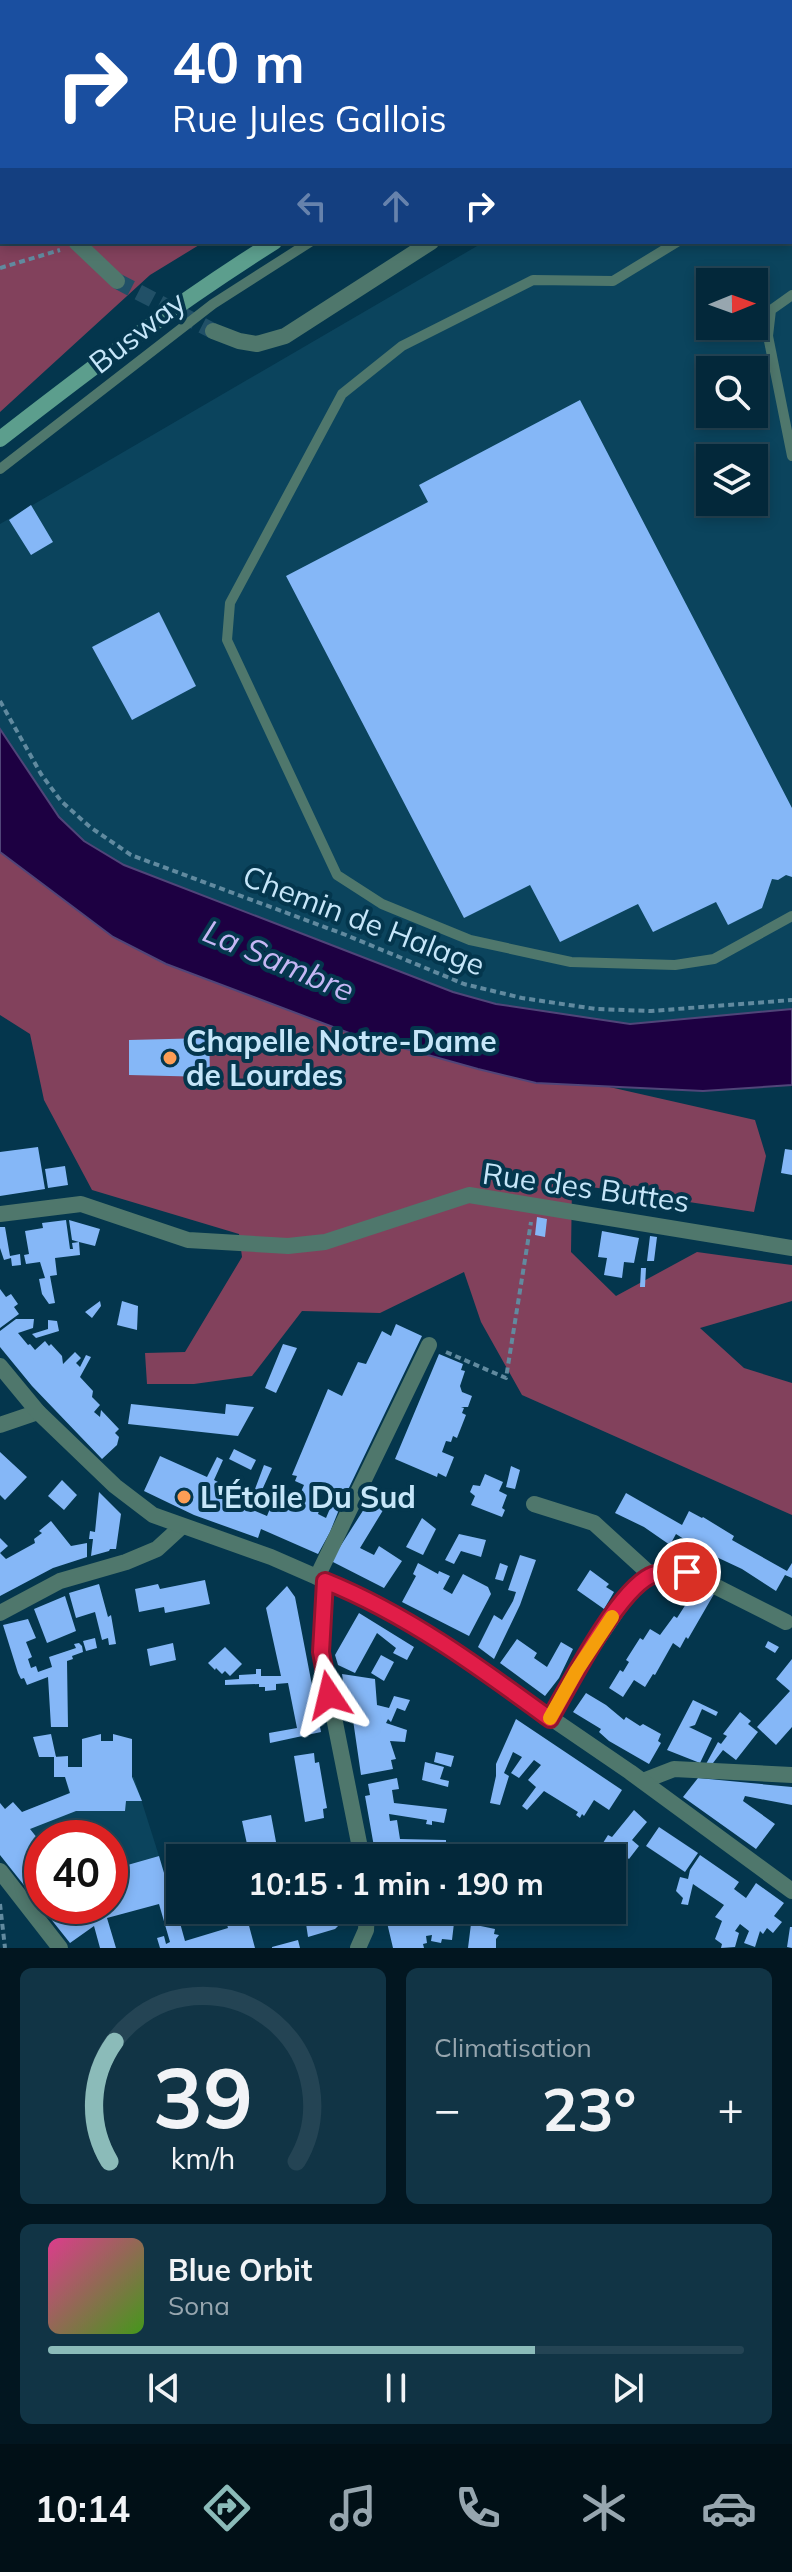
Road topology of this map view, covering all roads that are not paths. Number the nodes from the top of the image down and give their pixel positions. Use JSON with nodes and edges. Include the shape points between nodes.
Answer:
{"nodes":[{"id":1,"x":77,"y":244,"type":"edge"},
{"id":2,"x":271,"y":244,"type":"edge"},
{"id":3,"x":307,"y":244,"type":"edge"},
{"id":4,"x":428,"y":244,"type":"edge"},
{"id":5,"x":674,"y":244,"type":"edge"},
{"id":6,"x":117,"y":281,"type":"tunnel mouth"},
{"id":7,"x":792,"y":295,"type":"edge"},
{"id":8,"x":213,"y":331,"type":"tunnel mouth"},
{"id":9,"x":0,"y":439,"type":"edge"},
{"id":10,"x":792,"y":456,"type":"edge"},
{"id":11,"x":0,"y":469,"type":"edge"},
{"id":12,"x":792,"y":916,"type":"edge"},
{"id":13,"x":0,"y":1214,"type":"edge"},
{"id":14,"x":792,"y":1248,"type":"edge"},
{"id":15,"x":429,"y":1345,"type":"road end"},
{"id":16,"x":0,"y":1366,"type":"edge"},
{"id":17,"x":38,"y":1412,"type":"junction"},
{"id":18,"x":0,"y":1425,"type":"edge"},
{"id":19,"x":534,"y":1504,"type":"dead end"},
{"id":20,"x":181,"y":1527,"type":"junction"},
{"id":21,"x":651,"y":1575,"type":"junction"},
{"id":22,"x":321,"y":1579,"type":"junction"},
{"id":23,"x":0,"y":1613,"type":"edge"},
{"id":24,"x":786,"y":1622,"type":"dead end"},
{"id":25,"x":550,"y":1719,"type":"junction"},
{"id":26,"x":792,"y":1775,"type":"edge"},
{"id":27,"x":643,"y":1781,"type":"junction"},
{"id":28,"x":359,"y":1844,"type":"edge"},
{"id":29,"x":0,"y":1871,"type":"edge"},
{"id":30,"x":792,"y":1891,"type":"edge"},
{"id":31,"x":366,"y":1924,"type":"edge"},
{"id":32,"x":60,"y":1948,"type":"edge"},
{"id":33,"x":358,"y":1948,"type":"edge"}],
"edges":[{"from":1,"to":6,"type":"street"},
{"from":2,"to":9,"type":"main road","via":[[204,285]]},
{"from":3,"to":11,"type":"lane","name":"Busway","via":[[213,304]]},
{"from":4,"to":8,"type":"street","via":[[285,336],[257,344]]},
{"from":5,"to":12,"type":"lane","via":[[613,281],[533,280],[402,346],[342,394],[230,603],[227,640],[337,875],[382,904],[470,940],[571,962],[660,965],[714,959]]},
{"from":7,"to":10,"type":"lane","via":[[771,310],[768,336]]},
{"from":13,"to":14,"type":"street","name":"Rue des Buttes","via":[[81,1204],[188,1240],[288,1246],[325,1242],[469,1195]]},
{"from":15,"to":22,"type":"street"},
{"from":16,"to":17,"type":"street"},
{"from":17,"to":18,"type":"street"},
{"from":17,"to":20,"type":"street","via":[[115,1486],[153,1515]]},
{"from":19,"to":21,"type":"street","via":[[594,1523]]},
{"from":20,"to":22,"type":"street"},
{"from":20,"to":23,"type":"street","via":[[157,1549],[60,1581]]},
{"from":21,"to":24,"type":"street","via":[[687,1572]]},
{"from":21,"to":25,"type":"street","via":[[627,1596]]},
{"from":22,"to":25,"type":"street","via":[[428,1634]]},
{"from":22,"to":28,"type":"street","via":[[321,1652]]},
{"from":25,"to":27,"type":"street"},
{"from":26,"to":27,"type":"street","via":[[674,1769]]},
{"from":27,"to":30,"type":"street"},
{"from":29,"to":32,"type":"street"},
{"from":31,"to":33,"type":"street"}]}
